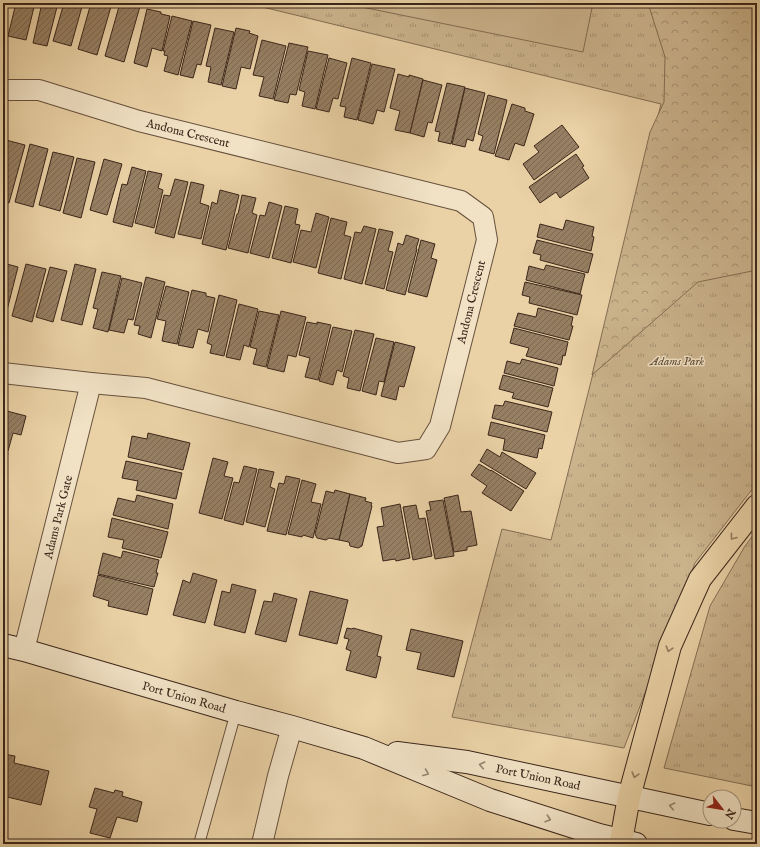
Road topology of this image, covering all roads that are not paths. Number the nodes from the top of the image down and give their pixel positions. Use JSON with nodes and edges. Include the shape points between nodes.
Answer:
{"nodes":[{"id":1,"x":3,"y":90,"type":"edge"},
{"id":2,"x":3,"y":373,"type":"edge"},
{"id":3,"x":91,"y":383,"type":"junction"},
{"id":4,"x":757,"y":506,"type":"edge"},
{"id":5,"x":3,"y":645,"type":"edge"},
{"id":6,"x":24,"y":650,"type":"junction"},
{"id":7,"x":236,"y":712,"type":"junction"},
{"id":8,"x":292,"y":727,"type":"junction"},
{"id":9,"x":364,"y":748,"type":"junction"},
{"id":10,"x":629,"y":797,"type":"junction"},
{"id":11,"x":702,"y":812,"type":"edge"},
{"id":12,"x":742,"y":820,"type":"edge"},
{"id":13,"x":757,"y":823,"type":"edge"},
{"id":14,"x":626,"y":843,"type":"edge"},
{"id":15,"x":199,"y":844,"type":"edge"},
{"id":16,"x":262,"y":844,"type":"edge"}],
"edges":[{"from":1,"to":3,"type":"street","name":"Andona Crescent","via":[[39,90],[139,121],[461,201],[483,217],[487,240],[440,426],[426,449],[398,453],[146,388]]},
{"from":2,"to":3,"type":"street","name":"Andona Crescent"},
{"from":3,"to":6,"type":"street","name":"Adams Park Gate"},
{"from":4,"to":10,"type":"highway","one_way":true,"via":[[700,580],[670,646]]},
{"from":5,"to":6,"type":"main road","name":"Port Union Road"},
{"from":6,"to":7,"type":"main road","name":"Port Union Road"},
{"from":7,"to":8,"type":"main road","name":"Port Union Road"},
{"from":7,"to":15,"type":"lane"},
{"from":8,"to":9,"type":"main road","name":"Port Union Road"},
{"from":8,"to":16,"type":"street"},
{"from":10,"to":9,"type":"main road","name":"Port Union Road","one_way":true,"via":[[468,762]]},
{"from":9,"to":14,"type":"main road","name":"Port Union Road","one_way":true,"via":[[490,800]]},
{"from":11,"to":10,"type":"main road","name":"Port Union Road","one_way":true},
{"from":10,"to":14,"type":"highway"},
{"from":12,"to":13,"type":"main road"}]}
